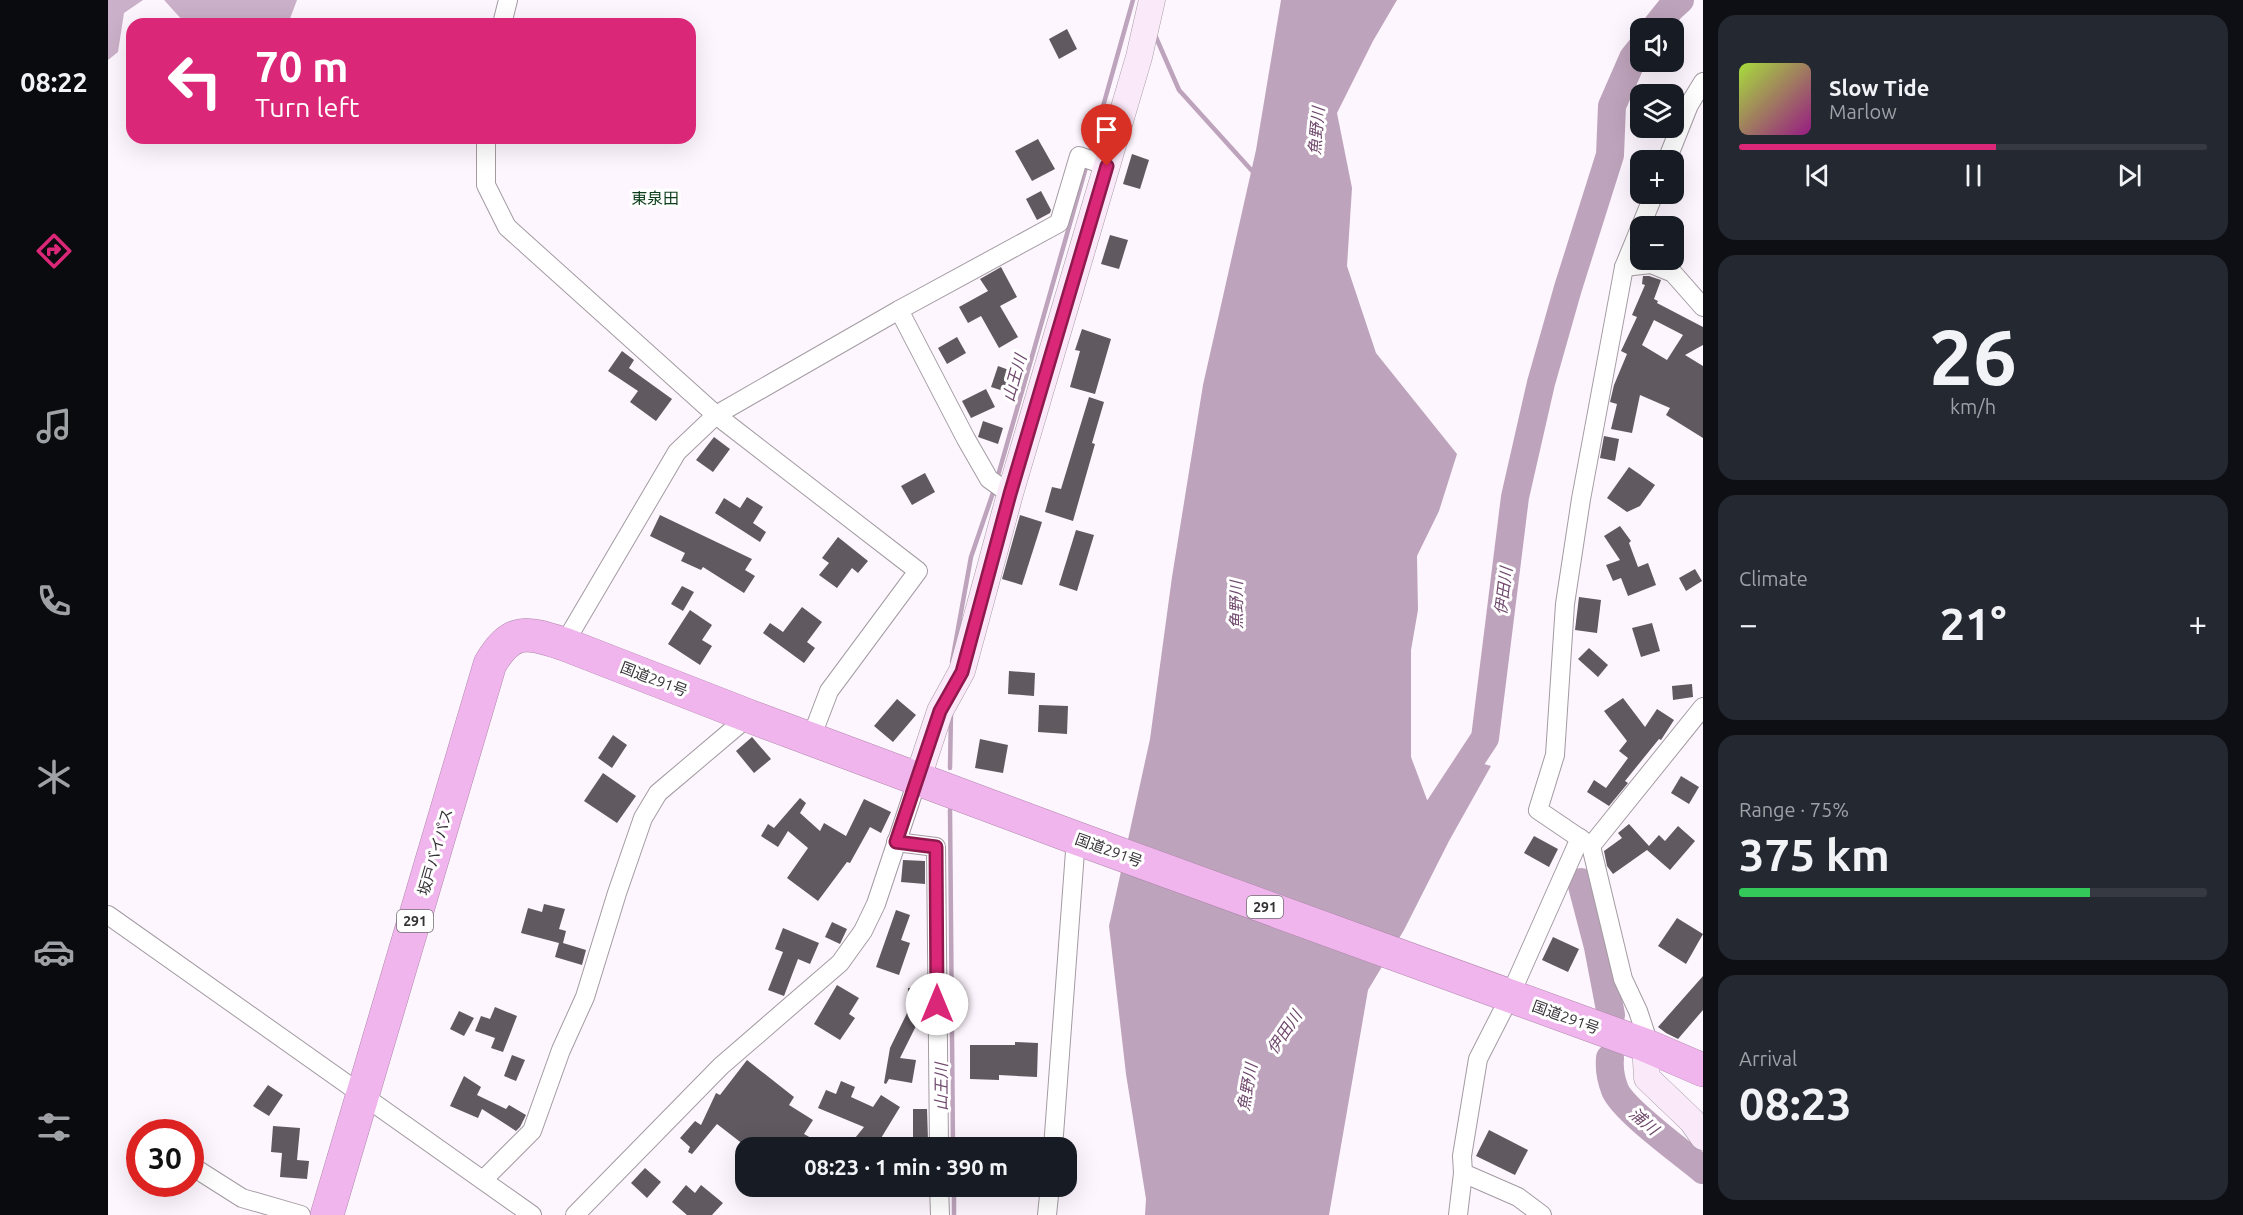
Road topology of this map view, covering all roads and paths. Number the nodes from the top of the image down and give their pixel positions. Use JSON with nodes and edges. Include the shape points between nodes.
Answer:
{"nodes":[{"id":1,"x":508,"y":0,"type":"edge"},
{"id":2,"x":1152,"y":0,"type":"edge"},
{"id":3,"x":504,"y":18,"type":"edge"},
{"id":4,"x":1703,"y":82,"type":"edge"},
{"id":5,"x":486,"y":144,"type":"edge"},
{"id":6,"x":1671,"y":150,"type":"edge"},
{"id":7,"x":1107,"y":166,"type":"junction"},
{"id":8,"x":1650,"y":204,"type":"edge"},
{"id":9,"x":1624,"y":267,"type":"junction"},
{"id":10,"x":1703,"y":307,"type":"edge"},
{"id":11,"x":899,"y":310,"type":"junction"},
{"id":12,"x":716,"y":415,"type":"junction"},
{"id":13,"x":1010,"y":494,"type":"junction"},
{"id":14,"x":515,"y":636,"type":"joint"},
{"id":15,"x":564,"y":644,"type":"junction"},
{"id":16,"x":1703,"y":707,"type":"edge"},
{"id":17,"x":749,"y":716,"type":"junction"},
{"id":18,"x":811,"y":738,"type":"junction"},
{"id":19,"x":918,"y":778,"type":"junction"},
{"id":20,"x":1081,"y":840,"type":"junction"},
{"id":21,"x":896,"y":842,"type":"junction"},
{"id":22,"x":1585,"y":842,"type":"junction"},
{"id":23,"x":108,"y":915,"type":"edge"},
{"id":24,"x":1516,"y":981,"type":"dead end"},
{"id":25,"x":1504,"y":1008,"type":"dead end"},
{"id":26,"x":1645,"y":1046,"type":"junction"},
{"id":27,"x":1703,"y":1070,"type":"edge"},
{"id":28,"x":363,"y":1096,"type":"junction"},
{"id":29,"x":939,"y":1137,"type":"edge"},
{"id":30,"x":1054,"y":1137,"type":"edge"},
{"id":31,"x":1703,"y":1137,"type":"edge"},
{"id":32,"x":1463,"y":1173,"type":"junction"},
{"id":33,"x":204,"y":1177,"type":"edge"},
{"id":34,"x":483,"y":1180,"type":"junction"},
{"id":35,"x":939,"y":1197,"type":"edge"},
{"id":36,"x":1049,"y":1197,"type":"edge"},
{"id":37,"x":240,"y":1207,"type":"edge"},
{"id":38,"x":301,"y":1215,"type":"edge"},
{"id":39,"x":327,"y":1215,"type":"edge"},
{"id":40,"x":532,"y":1215,"type":"edge"},
{"id":41,"x":575,"y":1215,"type":"edge"},
{"id":42,"x":940,"y":1215,"type":"edge"},
{"id":43,"x":1047,"y":1215,"type":"edge"},
{"id":44,"x":1458,"y":1215,"type":"edge"},
{"id":45,"x":1542,"y":1215,"type":"edge"}],
"edges":[{"from":1,"to":3,"type":"street"},
{"from":2,"to":7,"type":"main road"},
{"from":4,"to":6,"type":"street"},
{"from":5,"to":12,"type":"street","via":[[486,185],[507,227]]},
{"from":7,"to":11,"type":"street","via":[[1078,156],[1059,223]]},
{"from":7,"to":13,"type":"main road"},
{"from":8,"to":9,"type":"street"},
{"from":9,"to":10,"type":"street","via":[[1651,264],[1673,273]]},
{"from":9,"to":22,"type":"street","via":[[1565,604],[1555,755],[1538,810]]},
{"from":11,"to":12,"type":"street"},
{"from":11,"to":13,"type":"street","via":[[989,479]]},
{"from":12,"to":15,"type":"street","via":[[677,452]]},
{"from":12,"to":18,"type":"street","via":[[918,571],[829,691]]},
{"from":13,"to":19,"type":"main road","via":[[962,672],[940,711]]},
{"from":14,"to":15,"type":"highway","name":"国道291号","number":"291","via":[[536,635]]},
{"from":14,"to":28,"type":"highway","name":"坂戸バイパス","number":"291","via":[[501,645],[490,664]]},
{"from":15,"to":17,"type":"highway","name":"国道291号","number":"291"},
{"from":16,"to":22,"type":"street"},
{"from":17,"to":18,"type":"highway","name":"国道291号","number":"291"},
{"from":17,"to":34,"type":"street","via":[[657,793],[643,818],[585,997],[532,1131]]},
{"from":18,"to":19,"type":"highway","name":"国道291号","number":"291"},
{"from":19,"to":20,"type":"highway","name":"国道291号","number":"291"},
{"from":19,"to":21,"type":"street"},
{"from":20,"to":26,"type":"highway","name":"国道291号","number":"291"},
{"from":20,"to":30,"type":"street"},
{"from":21,"to":29,"type":"street","via":[[936,847]]},
{"from":21,"to":41,"type":"street","via":[[876,904],[840,963],[721,1066]]},
{"from":22,"to":24,"type":"street"},
{"from":22,"to":26,"type":"street","via":[[1623,979],[1647,1038]]},
{"from":23,"to":28,"type":"street"},
{"from":25,"to":32,"type":"street","via":[[1478,1059],[1462,1156]]},
{"from":26,"to":27,"type":"highway","name":"国道291号","number":"291"},
{"from":26,"to":31,"type":"main road","via":[[1647,1078],[1692,1121]]},
{"from":28,"to":34,"type":"street"},
{"from":28,"to":39,"type":"highway","name":"坂戸バイパス","number":"291"},
{"from":32,"to":44,"type":"street"},
{"from":32,"to":45,"type":"street","via":[[1518,1197]]},
{"from":33,"to":37,"type":"street"},
{"from":34,"to":40,"type":"street"},
{"from":35,"to":42,"type":"street"},
{"from":36,"to":43,"type":"street"},
{"from":37,"to":38,"type":"street"}]}
